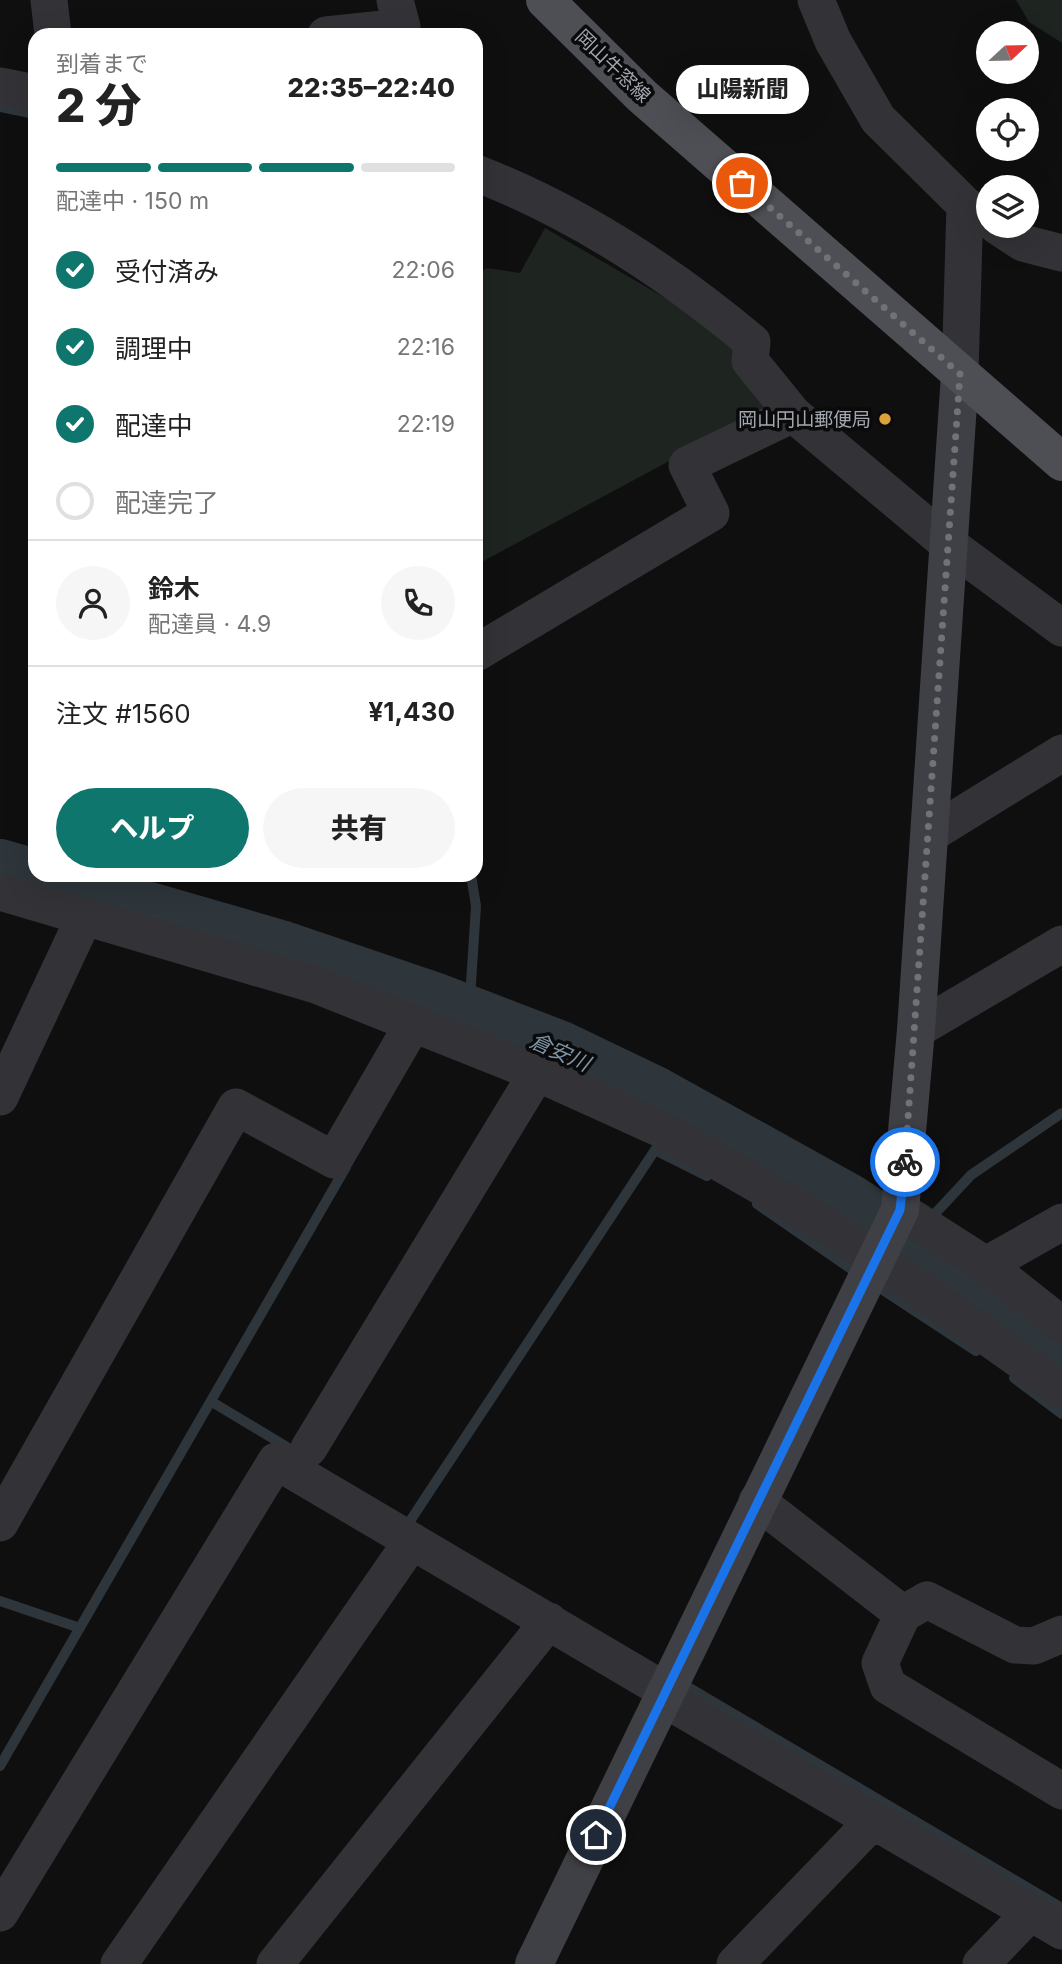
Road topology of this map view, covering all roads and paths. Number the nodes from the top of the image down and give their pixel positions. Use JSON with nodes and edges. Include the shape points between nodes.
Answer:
{"nodes":[{"id":1,"x":49,"y":0,"type":"edge"},
{"id":2,"x":395,"y":0,"type":"edge"},
{"id":3,"x":545,"y":0,"type":"edge"},
{"id":4,"x":816,"y":0,"type":"edge"},
{"id":5,"x":52,"y":28,"type":"edge"},
{"id":6,"x":392,"y":28,"type":"edge"},
{"id":7,"x":0,"y":86,"type":"edge"},
{"id":8,"x":28,"y":92,"type":"edge"},
{"id":9,"x":483,"y":176,"type":"edge"},
{"id":10,"x":976,"y":212,"type":"edge"},
{"id":11,"x":976,"y":222,"type":"edge"},
{"id":12,"x":1015,"y":238,"type":"edge"},
{"id":13,"x":1062,"y":253,"type":"edge"},
{"id":14,"x":960,"y":374,"type":"junction"},
{"id":15,"x":793,"y":414,"type":"junction"},
{"id":16,"x":1062,"y":462,"type":"edge"},
{"id":17,"x":947,"y":544,"type":"junction"},
{"id":18,"x":1062,"y":628,"type":"edge"},
{"id":19,"x":483,"y":649,"type":"edge"},
{"id":20,"x":1062,"y":753,"type":"edge"},
{"id":21,"x":929,"y":835,"type":"junction"},
{"id":22,"x":0,"y":892,"type":"edge"},
{"id":23,"x":84,"y":918,"type":"junction"},
{"id":24,"x":1062,"y":944,"type":"edge"},
{"id":25,"x":414,"y":1021,"type":"junction"},
{"id":26,"x":916,"y":1030,"type":"junction"},
{"id":27,"x":537,"y":1073,"type":"junction"},
{"id":28,"x":0,"y":1097,"type":"edge"},
{"id":29,"x":1062,"y":1222,"type":"edge"},
{"id":30,"x":889,"y":1233,"type":"junction"},
{"id":31,"x":986,"y":1265,"type":"junction"},
{"id":32,"x":1062,"y":1325,"type":"edge"},
{"id":33,"x":1062,"y":1390,"type":"edge"},
{"id":34,"x":309,"y":1448,"type":"dead end"},
{"id":35,"x":757,"y":1501,"type":"junction"},
{"id":36,"x":0,"y":1523,"type":"edge"},
{"id":37,"x":412,"y":1541,"type":"junction"},
{"id":38,"x":903,"y":1614,"type":"junction"},
{"id":39,"x":549,"y":1621,"type":"junction"},
{"id":40,"x":1062,"y":1634,"type":"edge"},
{"id":41,"x":662,"y":1694,"type":"junction"},
{"id":42,"x":1062,"y":1791,"type":"edge"},
{"id":43,"x":874,"y":1820,"type":"junction"},
{"id":44,"x":1031,"y":1912,"type":"junction"},
{"id":45,"x":0,"y":1913,"type":"edge"},
{"id":46,"x":1062,"y":1931,"type":"edge"},
{"id":47,"x":120,"y":1964,"type":"edge"},
{"id":48,"x":275,"y":1964,"type":"edge"},
{"id":49,"x":534,"y":1964,"type":"edge"},
{"id":50,"x":735,"y":1964,"type":"edge"},
{"id":51,"x":981,"y":1964,"type":"edge"}],
"edges":[{"from":1,"to":5,"type":"street"},
{"from":2,"to":6,"type":"street","via":[[402,27]]},
{"from":3,"to":14,"type":"main road","name":"岡山牛窓線","via":[[642,96]]},
{"from":4,"to":10,"type":"street","via":[[878,119]]},
{"from":7,"to":8,"type":"street"},
{"from":9,"to":15,"type":"street","via":[[597,233],[703,301],[752,342],[750,361]]},
{"from":11,"to":14,"type":"street"},
{"from":12,"to":13,"type":"street"},
{"from":14,"to":16,"type":"main road","name":"岡山牛窓線"},
{"from":14,"to":17,"type":"main road"},
{"from":15,"to":17,"type":"street"},
{"from":15,"to":19,"type":"street","via":[[687,465],[711,513]]},
{"from":17,"to":18,"type":"street"},
{"from":17,"to":21,"type":"main road"},
{"from":20,"to":21,"type":"street"},
{"from":21,"to":26,"type":"main road"},
{"from":22,"to":23,"type":"street"},
{"from":23,"to":25,"type":"street","via":[[316,985]]},
{"from":23,"to":28,"type":"street"},
{"from":24,"to":26,"type":"street"},
{"from":25,"to":27,"type":"street"},
{"from":25,"to":36,"type":"street","via":[[334,1160],[236,1107]]},
{"from":26,"to":30,"type":"main road"},
{"from":27,"to":30,"type":"street","via":[[663,1130],[807,1213]]},
{"from":27,"to":34,"type":"street"},
{"from":29,"to":31,"type":"street"},
{"from":30,"to":31,"type":"street"},
{"from":30,"to":33,"type":"street"},
{"from":30,"to":35,"type":"main road"},
{"from":31,"to":32,"type":"street"},
{"from":35,"to":38,"type":"street"},
{"from":35,"to":41,"type":"main road"},
{"from":37,"to":39,"type":"street"},
{"from":37,"to":45,"type":"street","via":[[276,1461]]},
{"from":37,"to":47,"type":"street"},
{"from":38,"to":40,"type":"street","via":[[927,1600],[1015,1646],[1034,1646]]},
{"from":38,"to":42,"type":"street","via":[[880,1663],[888,1686]]},
{"from":39,"to":41,"type":"street"},
{"from":39,"to":48,"type":"street"},
{"from":41,"to":43,"type":"street"},
{"from":41,"to":49,"type":"main road"},
{"from":43,"to":44,"type":"street"},
{"from":43,"to":50,"type":"street"},
{"from":44,"to":46,"type":"street"},
{"from":44,"to":51,"type":"street"}]}
